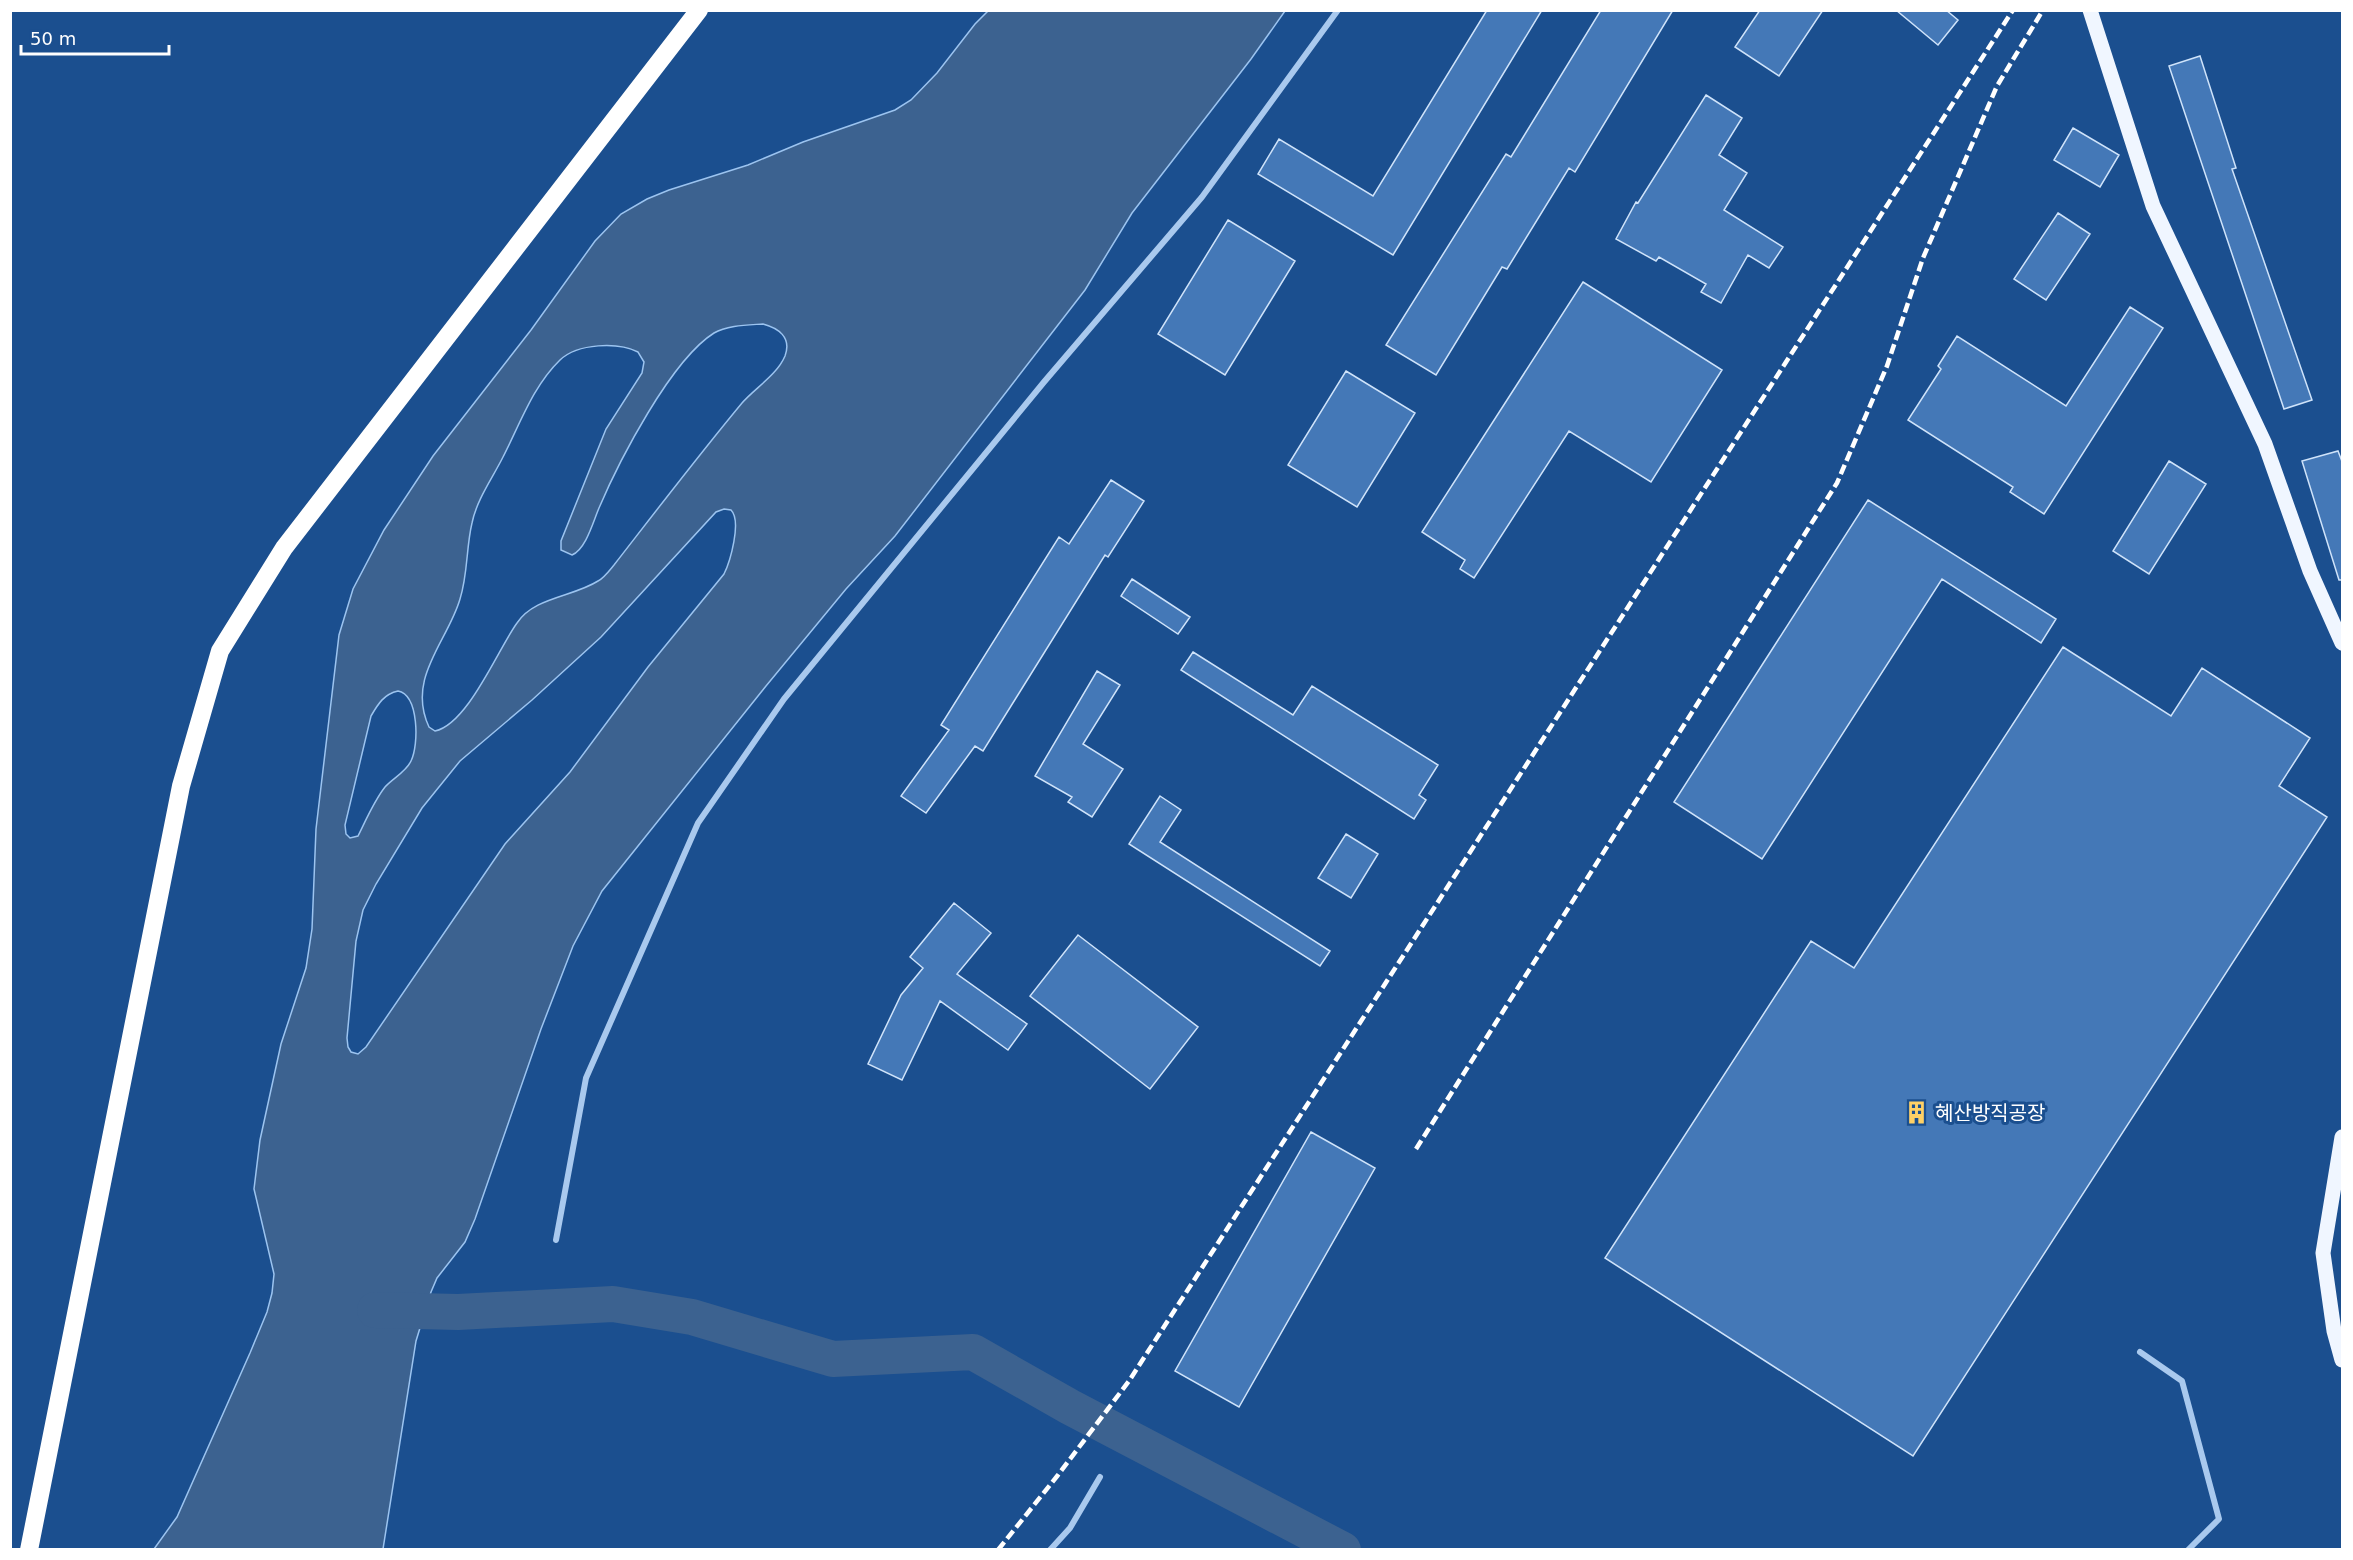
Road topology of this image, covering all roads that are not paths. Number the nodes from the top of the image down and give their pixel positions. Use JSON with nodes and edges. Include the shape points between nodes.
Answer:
{"nodes":[{"id":1,"x":699,"y":10,"type":"edge"},
{"id":2,"x":1338,"y":10,"type":"edge"},
{"id":3,"x":2090,"y":10,"type":"edge"},
{"id":4,"x":2343,"y":643,"type":"edge"},
{"id":5,"x":2343,"y":1137,"type":"edge"},
{"id":6,"x":556,"y":1240,"type":"dead end"},
{"id":7,"x":2140,"y":1352,"type":"dead end"},
{"id":8,"x":2343,"y":1360,"type":"edge"},
{"id":9,"x":1100,"y":1477,"type":"dead end"},
{"id":10,"x":28,"y":1550,"type":"edge"},
{"id":11,"x":1050,"y":1550,"type":"edge"},
{"id":12,"x":2188,"y":1550,"type":"edge"}],
"edges":[{"from":1,"to":10,"type":"highway","via":[[284,548],[220,651],[181,786]]},
{"from":2,"to":6,"type":"street","via":[[1202,197],[1044,382],[784,699],[698,823],[586,1078]]},
{"from":3,"to":4,"type":"main road","via":[[2153,206],[2265,444],[2310,571]]},
{"from":5,"to":8,"type":"main road","via":[[2323,1253],[2334,1331]]},
{"from":7,"to":12,"type":"street","via":[[2182,1381],[2219,1519]]},
{"from":9,"to":11,"type":"street","via":[[1070,1528]]}]}
